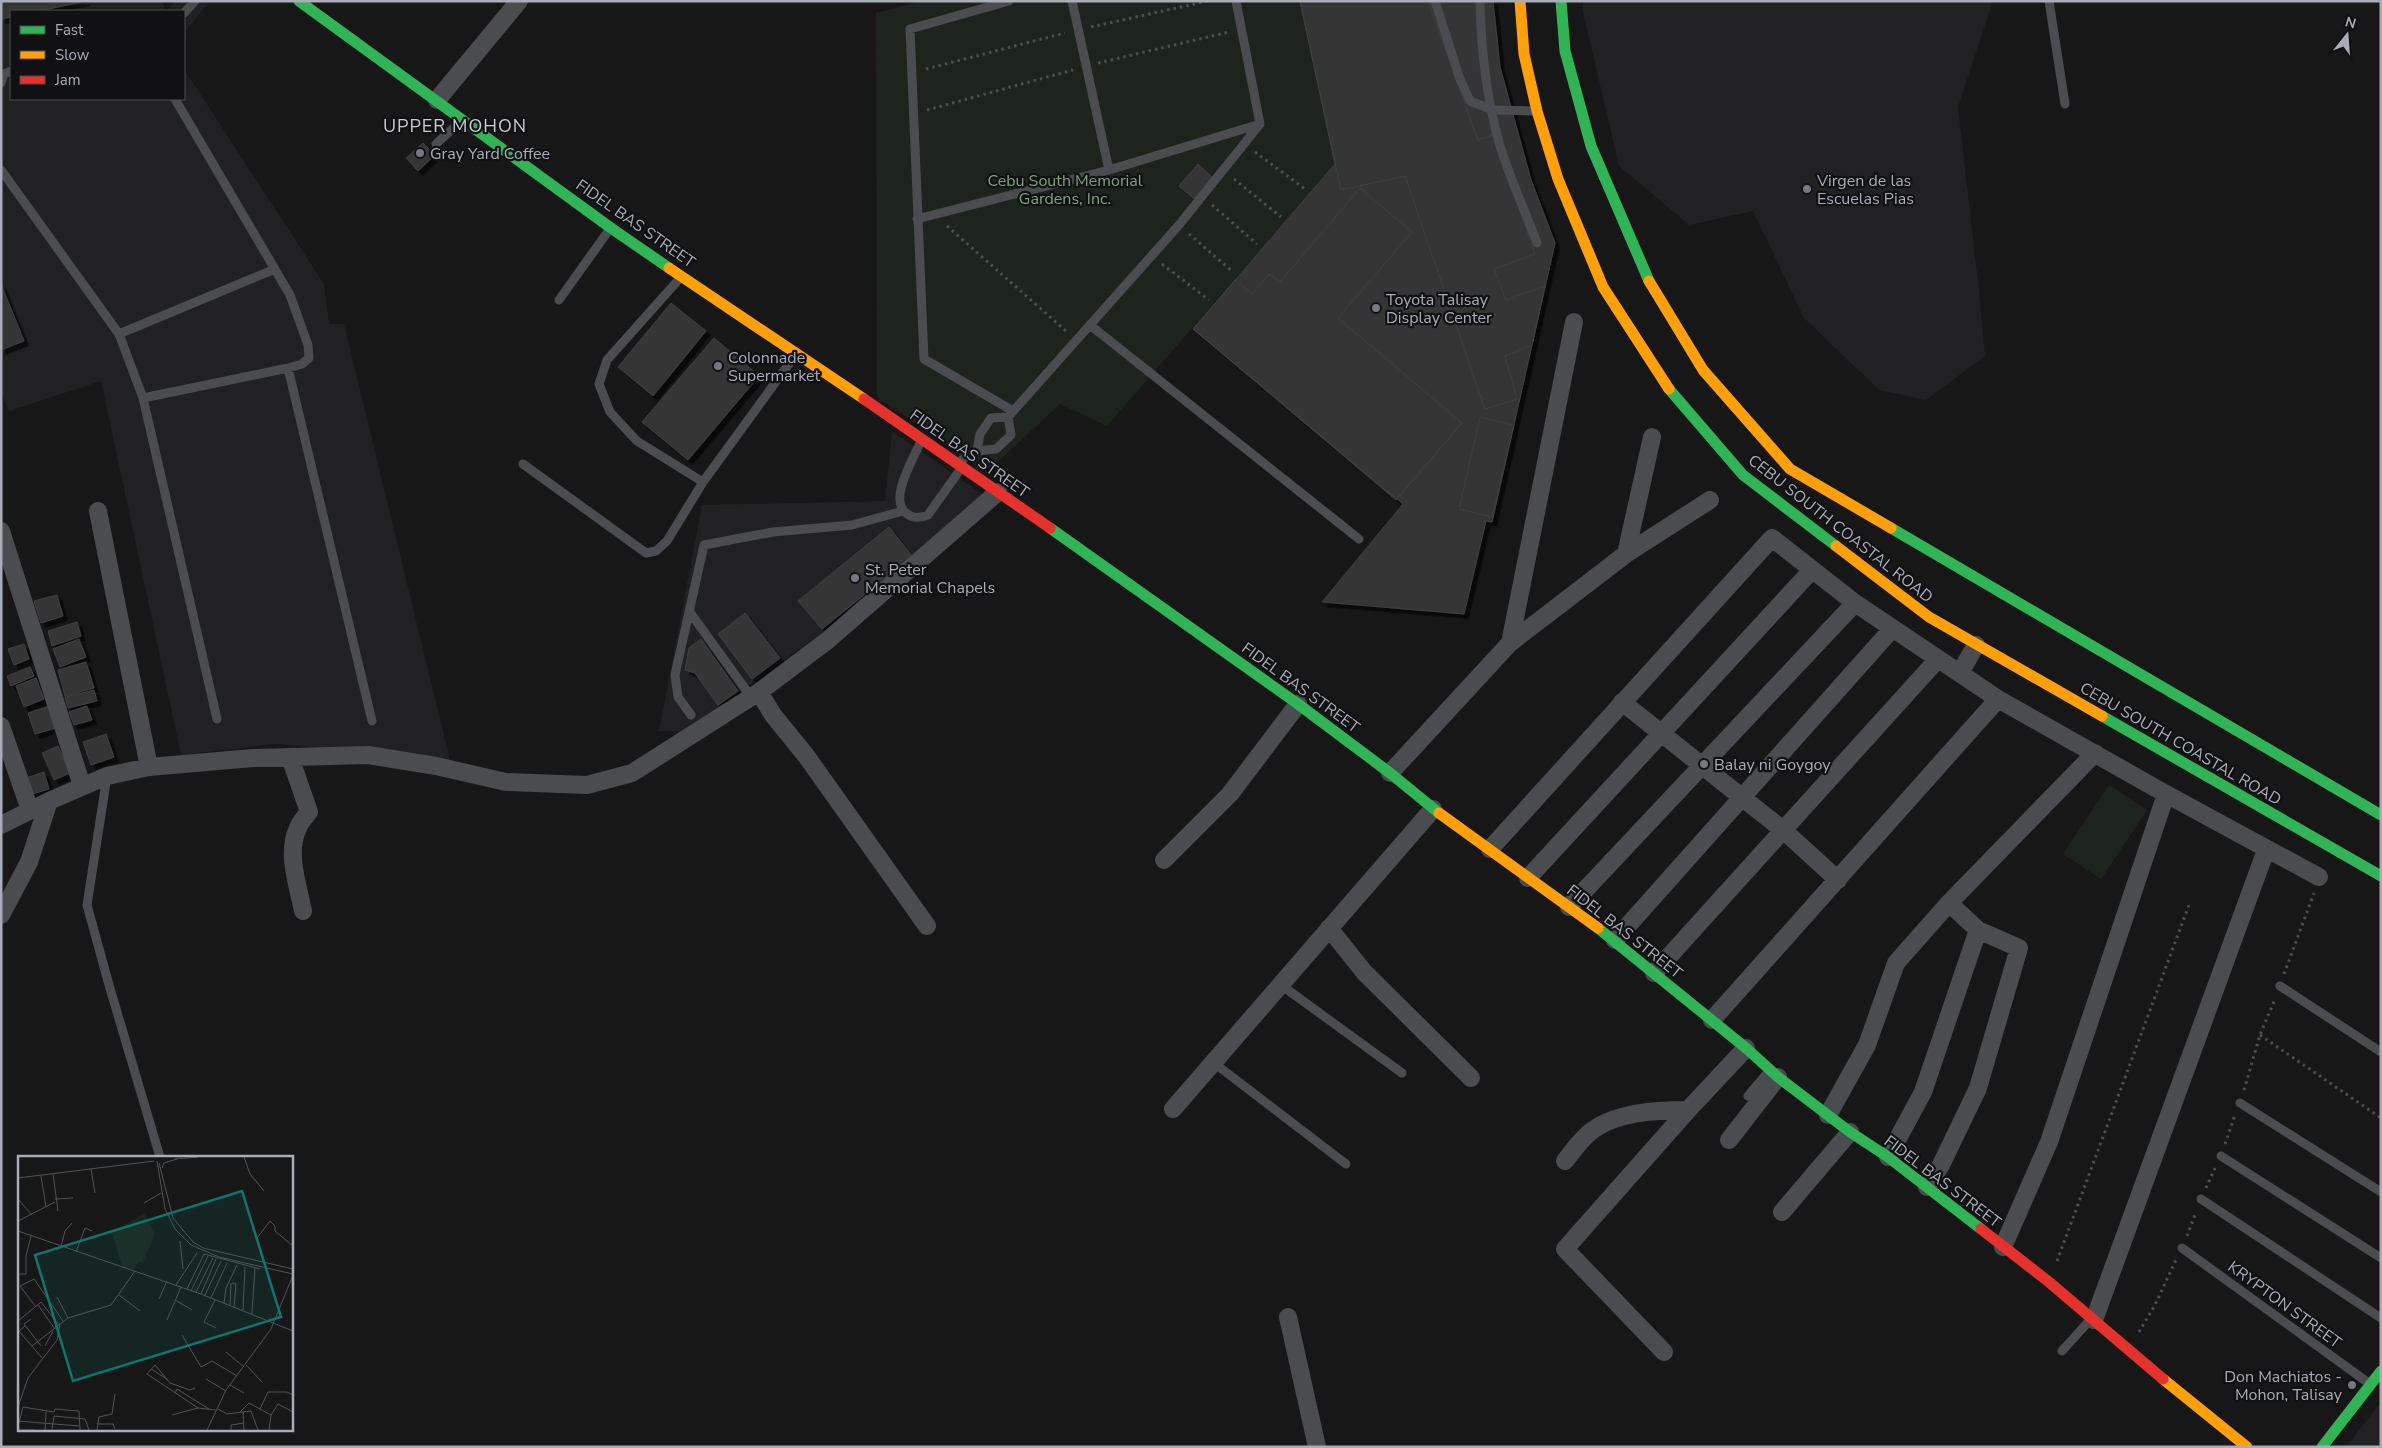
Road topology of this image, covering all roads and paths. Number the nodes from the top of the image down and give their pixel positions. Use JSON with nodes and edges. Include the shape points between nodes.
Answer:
{"nodes":[{"id":1,"x":194,"y":1,"type":"edge"},
{"id":2,"x":299,"y":1,"type":"edge"},
{"id":3,"x":519,"y":1,"type":"edge"},
{"id":4,"x":1009,"y":1,"type":"edge"},
{"id":5,"x":1072,"y":1,"type":"edge"},
{"id":6,"x":1208,"y":1,"type":"edge"},
{"id":7,"x":1236,"y":1,"type":"edge"},
{"id":8,"x":1435,"y":1,"type":"edge"},
{"id":9,"x":1480,"y":1,"type":"edge"},
{"id":10,"x":1520,"y":1,"type":"edge"},
{"id":11,"x":1561,"y":1,"type":"edge"},
{"id":12,"x":2049,"y":1,"type":"edge"},
{"id":13,"x":185,"y":12,"type":"edge"},
{"id":14,"x":1079,"y":30,"type":"junction"},
{"id":15,"x":10,"y":71,"type":"edge"},
{"id":16,"x":911,"y":73,"type":"junction"},
{"id":17,"x":1,"y":83,"type":"edge"},
{"id":18,"x":176,"y":100,"type":"edge"},
{"id":19,"x":437,"y":100,"type":"junction"},
{"id":20,"x":2065,"y":104,"type":"dead end"},
{"id":21,"x":1493,"y":110,"type":"junction"},
{"id":22,"x":1537,"y":111,"type":"junction"},
{"id":23,"x":463,"y":119,"type":"junction"},
{"id":24,"x":1260,"y":124,"type":"junction"},
{"id":25,"x":436,"y":144,"type":"dead end"},
{"id":26,"x":1244,"y":144,"type":"junction"},
{"id":27,"x":1,"y":170,"type":"edge"},
{"id":28,"x":1108,"y":170,"type":"junction"},
{"id":29,"x":1222,"y":170,"type":"junction"},
{"id":30,"x":1305,"y":189,"type":"dead end"},
{"id":31,"x":1202,"y":196,"type":"junction"},
{"id":32,"x":936,"y":216,"type":"junction"},
{"id":33,"x":1281,"y":217,"type":"dead end"},
{"id":34,"x":917,"y":219,"type":"junction"},
{"id":35,"x":1179,"y":225,"type":"junction"},
{"id":36,"x":611,"y":228,"type":"junction"},
{"id":37,"x":1537,"y":243,"type":"dead end"},
{"id":38,"x":1257,"y":244,"type":"dead end"},
{"id":39,"x":1152,"y":256,"type":"junction"},
{"id":40,"x":275,"y":269,"type":"junction"},
{"id":41,"x":1233,"y":272,"type":"dead end"},
{"id":42,"x":683,"y":275,"type":"junction"},
{"id":43,"x":559,"y":300,"type":"dead end"},
{"id":44,"x":1209,"y":300,"type":"dead end"},
{"id":45,"x":1574,"y":322,"type":"dead end"},
{"id":46,"x":1090,"y":326,"type":"junction"},
{"id":47,"x":119,"y":334,"type":"junction"},
{"id":48,"x":796,"y":354,"type":"junction"},
{"id":49,"x":288,"y":368,"type":"junction"},
{"id":50,"x":143,"y":398,"type":"junction"},
{"id":51,"x":1010,"y":414,"type":"junction"},
{"id":52,"x":1652,"y":437,"type":"dead end"},
{"id":53,"x":922,"y":439,"type":"junction"},
{"id":54,"x":977,"y":451,"type":"junction"},
{"id":55,"x":523,"y":464,"type":"dead end"},
{"id":56,"x":960,"y":465,"type":"junction"},
{"id":57,"x":703,"y":482,"type":"junction"},
{"id":58,"x":998,"y":492,"type":"junction"},
{"id":59,"x":1710,"y":500,"type":"dead end"},
{"id":60,"x":98,"y":511,"type":"dead end"},
{"id":61,"x":904,"y":511,"type":"junction"},
{"id":62,"x":1,"y":531,"type":"edge"},
{"id":63,"x":1360,"y":539,"type":"dead end"},
{"id":64,"x":1626,"y":554,"type":"junction"},
{"id":65,"x":1812,"y":570,"type":"junction"},
{"id":66,"x":1855,"y":603,"type":"junction"},
{"id":67,"x":689,"y":610,"type":"junction"},
{"id":68,"x":1892,"y":630,"type":"junction"},
{"id":69,"x":1510,"y":643,"type":"junction"},
{"id":70,"x":1976,"y":645,"type":"junction"},
{"id":71,"x":1938,"y":659,"type":"junction"},
{"id":72,"x":1960,"y":673,"type":"junction"},
{"id":73,"x":755,"y":694,"type":"junction"},
{"id":74,"x":1998,"y":699,"type":"junction"},
{"id":75,"x":1622,"y":702,"type":"junction"},
{"id":76,"x":1298,"y":704,"type":"junction"},
{"id":77,"x":691,"y":715,"type":"dead end"},
{"id":78,"x":217,"y":719,"type":"dead end"},
{"id":79,"x":372,"y":721,"type":"dead end"},
{"id":80,"x":1,"y":726,"type":"edge"},
{"id":81,"x":1662,"y":735,"type":"junction"},
{"id":82,"x":2096,"y":753,"type":"junction"},
{"id":83,"x":290,"y":757,"type":"junction"},
{"id":84,"x":149,"y":767,"type":"junction"},
{"id":85,"x":1702,"y":768,"type":"junction"},
{"id":86,"x":1390,"y":773,"type":"junction"},
{"id":87,"x":107,"y":776,"type":"junction"},
{"id":88,"x":82,"y":786,"type":"junction"},
{"id":89,"x":2166,"y":794,"type":"junction"},
{"id":90,"x":1742,"y":798,"type":"junction"},
{"id":91,"x":49,"y":801,"type":"junction"},
{"id":92,"x":1433,"y":809,"type":"junction"},
{"id":93,"x":30,"y":810,"type":"junction"},
{"id":94,"x":2381,"y":815,"type":"edge"},
{"id":95,"x":1,"y":825,"type":"edge"},
{"id":96,"x":1783,"y":830,"type":"junction"},
{"id":97,"x":1490,"y":850,"type":"junction"},
{"id":98,"x":2266,"y":850,"type":"junction"},
{"id":99,"x":1164,"y":860,"type":"dead end"},
{"id":100,"x":2381,"y":876,"type":"edge"},
{"id":101,"x":2319,"y":877,"type":"joint"},
{"id":102,"x":1528,"y":878,"type":"junction"},
{"id":103,"x":1838,"y":880,"type":"junction"},
{"id":104,"x":1949,"y":902,"type":"junction"},
{"id":105,"x":2189,"y":905,"type":"dead end"},
{"id":106,"x":1569,"y":907,"type":"junction"},
{"id":107,"x":303,"y":911,"type":"dead end"},
{"id":108,"x":1,"y":915,"type":"edge"},
{"id":109,"x":927,"y":926,"type":"dead end"},
{"id":110,"x":1329,"y":928,"type":"junction"},
{"id":111,"x":1978,"y":930,"type":"junction"},
{"id":112,"x":1615,"y":940,"type":"junction"},
{"id":113,"x":1654,"y":973,"type":"junction"},
{"id":114,"x":1281,"y":985,"type":"junction"},
{"id":115,"x":2280,"y":986,"type":"junction"},
{"id":116,"x":1712,"y":1020,"type":"junction"},
{"id":117,"x":2260,"y":1036,"type":"junction"},
{"id":118,"x":1746,"y":1048,"type":"junction"},
{"id":119,"x":2381,"y":1052,"type":"edge"},
{"id":120,"x":1214,"y":1063,"type":"junction"},
{"id":121,"x":1402,"y":1073,"type":"dead end"},
{"id":122,"x":1774,"y":1073,"type":"junction"},
{"id":123,"x":1471,"y":1078,"type":"dead end"},
{"id":124,"x":1748,"y":1096,"type":"dead end"},
{"id":125,"x":2240,"y":1103,"type":"junction"},
{"id":126,"x":1173,"y":1109,"type":"dead end"},
{"id":127,"x":1688,"y":1110,"type":"junction"},
{"id":128,"x":1828,"y":1115,"type":"junction"},
{"id":129,"x":2381,"y":1118,"type":"edge"},
{"id":130,"x":1850,"y":1132,"type":"junction"},
{"id":131,"x":1729,"y":1140,"type":"dead end"},
{"id":132,"x":160,"y":1156,"type":"edge"},
{"id":133,"x":2221,"y":1156,"type":"junction"},
{"id":134,"x":1888,"y":1157,"type":"junction"},
{"id":135,"x":1565,"y":1161,"type":"dead end"},
{"id":136,"x":1346,"y":1164,"type":"dead end"},
{"id":137,"x":1927,"y":1187,"type":"junction"},
{"id":138,"x":2381,"y":1192,"type":"edge"},
{"id":139,"x":2201,"y":1199,"type":"junction"},
{"id":140,"x":1782,"y":1212,"type":"dead end"},
{"id":141,"x":2003,"y":1247,"type":"junction"},
{"id":142,"x":2182,"y":1248,"type":"junction"},
{"id":143,"x":2381,"y":1258,"type":"edge"},
{"id":144,"x":2049,"y":1282,"type":"junction"},
{"id":145,"x":1288,"y":1317,"type":"dead end"},
{"id":146,"x":2381,"y":1318,"type":"edge"},
{"id":147,"x":2093,"y":1319,"type":"junction"},
{"id":148,"x":2128,"y":1350,"type":"junction"},
{"id":149,"x":2062,"y":1351,"type":"dead end"},
{"id":150,"x":1664,"y":1352,"type":"dead end"},
{"id":151,"x":2381,"y":1370,"type":"edge"},
{"id":152,"x":2370,"y":1384,"type":"junction"},
{"id":153,"x":1317,"y":1447,"type":"edge"},
{"id":154,"x":2248,"y":1447,"type":"edge"},
{"id":155,"x":2322,"y":1447,"type":"edge"}],
"edges":[{"from":1,"to":13,"type":"lane"},
{"from":2,"to":19,"type":"main road","name":"FIDEL BAS STREET"},
{"from":3,"to":19,"type":"street"},
{"from":4,"to":16,"type":"lane","via":[[910,29]]},
{"from":5,"to":14,"type":"lane"},
{"from":6,"to":14,"type":"path"},
{"from":7,"to":24,"type":"lane"},
{"from":8,"to":21,"type":"lane","via":[[1460,80],[1470,101]]},
{"from":9,"to":21,"type":"lane","via":[[1480,24]]},
{"from":10,"to":22,"type":"main road","name":"CEBU SOUTH COASTAL ROAD","via":[[1524,54]]},
{"from":11,"to":94,"type":"main road","name":"CEBU SOUTH COASTAL ROAD","via":[[1565,51],[1591,146],[1645,275],[1703,370],[1790,470]]},
{"from":12,"to":20,"type":"lane"},
{"from":14,"to":16,"type":"path"},
{"from":14,"to":28,"type":"lane"},
{"from":15,"to":17,"type":"lane","via":[[4,74]]},
{"from":16,"to":34,"type":"lane"},
{"from":18,"to":40,"type":"lane"},
{"from":19,"to":23,"type":"main road","name":"FIDEL BAS STREET"},
{"from":21,"to":22,"type":"lane"},
{"from":21,"to":37,"type":"lane","via":[[1500,146]]},
{"from":22,"to":70,"type":"main road","name":"CEBU SOUTH COASTAL ROAD","via":[[1558,179],[1603,287],[1673,396],[1743,475],[1929,617]]},
{"from":23,"to":25,"type":"lane"},
{"from":23,"to":36,"type":"main road","name":"FIDEL BAS STREET"},
{"from":24,"to":26,"type":"lane"},
{"from":24,"to":28,"type":"lane"},
{"from":26,"to":29,"type":"lane"},
{"from":26,"to":30,"type":"path"},
{"from":27,"to":47,"type":"lane"},
{"from":28,"to":32,"type":"lane"},
{"from":29,"to":31,"type":"lane"},
{"from":29,"to":33,"type":"path"},
{"from":31,"to":35,"type":"lane"},
{"from":31,"to":38,"type":"path"},
{"from":32,"to":34,"type":"lane"},
{"from":32,"to":46,"type":"path","via":[[1070,335]]},
{"from":34,"to":51,"type":"lane","via":[[924,359]]},
{"from":35,"to":39,"type":"lane"},
{"from":35,"to":41,"type":"path"},
{"from":36,"to":42,"type":"main road","name":"FIDEL BAS STREET"},
{"from":36,"to":43,"type":"lane"},
{"from":39,"to":44,"type":"path"},
{"from":39,"to":46,"type":"lane"},
{"from":40,"to":47,"type":"lane"},
{"from":40,"to":49,"type":"lane","via":[[290,295],[310,358]]},
{"from":42,"to":48,"type":"main road","name":"FIDEL BAS STREET"},
{"from":42,"to":57,"type":"lane","via":[[607,360],[599,384],[610,412],[637,441]]},
{"from":45,"to":69,"type":"street"},
{"from":46,"to":51,"type":"lane"},
{"from":46,"to":63,"type":"lane"},
{"from":47,"to":50,"type":"lane"},
{"from":48,"to":53,"type":"main road","name":"FIDEL BAS STREET"},
{"from":48,"to":57,"type":"lane"},
{"from":49,"to":50,"type":"lane"},
{"from":49,"to":79,"type":"lane"},
{"from":50,"to":78,"type":"lane"},
{"from":51,"to":54,"type":"lane","via":[[991,418],[980,434]]},
{"from":51,"to":54,"type":"lane","via":[[1011,435],[996,449]]},
{"from":52,"to":64,"type":"street"},
{"from":53,"to":56,"type":"main road","name":"FIDEL BAS STREET"},
{"from":53,"to":61,"type":"lane","via":[[899,490],[898,501]]},
{"from":54,"to":56,"type":"lane"},
{"from":55,"to":57,"type":"lane","via":[[646,553],[656,551],[667,540]]},
{"from":56,"to":58,"type":"main road","name":"FIDEL BAS STREET"},
{"from":56,"to":61,"type":"lane","via":[[928,515],[915,518]]},
{"from":58,"to":73,"type":"street","via":[[828,640]]},
{"from":58,"to":76,"type":"main road","name":"FIDEL BAS STREET"},
{"from":59,"to":64,"type":"street"},
{"from":60,"to":84,"type":"street"},
{"from":61,"to":67,"type":"lane","via":[[852,525],[773,532],[704,545]]},
{"from":62,"to":88,"type":"street"},
{"from":64,"to":69,"type":"street"},
{"from":65,"to":66,"type":"street"},
{"from":65,"to":75,"type":"street","via":[[1772,538]]},
{"from":65,"to":81,"type":"street"},
{"from":66,"to":68,"type":"street"},
{"from":66,"to":85,"type":"street"},
{"from":67,"to":73,"type":"lane"},
{"from":67,"to":77,"type":"lane","via":[[675,675],[678,697]]},
{"from":68,"to":71,"type":"street"},
{"from":68,"to":90,"type":"street"},
{"from":69,"to":86,"type":"street"},
{"from":70,"to":72,"type":"street"},
{"from":70,"to":100,"type":"main road","name":"CEBU SOUTH COASTAL ROAD"},
{"from":71,"to":72,"type":"street"},
{"from":71,"to":96,"type":"street"},
{"from":72,"to":74,"type":"street"},
{"from":73,"to":83,"type":"street","via":[[632,773],[587,785],[506,782],[368,755]]},
{"from":73,"to":109,"type":"street"},
{"from":74,"to":82,"type":"street"},
{"from":74,"to":103,"type":"street"},
{"from":75,"to":81,"type":"street"},
{"from":75,"to":97,"type":"street"},
{"from":76,"to":86,"type":"main road","name":"FIDEL BAS STREET"},
{"from":76,"to":99,"type":"street","via":[[1230,794]]},
{"from":80,"to":93,"type":"street"},
{"from":81,"to":85,"type":"street"},
{"from":81,"to":102,"type":"street"},
{"from":82,"to":89,"type":"street"},
{"from":82,"to":104,"type":"street"},
{"from":83,"to":84,"type":"street"},
{"from":83,"to":107,"type":"street","via":[[309,812],[297,828],[294,843],[294,868]]},
{"from":84,"to":87,"type":"street"},
{"from":85,"to":90,"type":"street"},
{"from":85,"to":106,"type":"street"},
{"from":86,"to":92,"type":"main road","name":"FIDEL BAS STREET"},
{"from":87,"to":88,"type":"street"},
{"from":87,"to":132,"type":"lane","via":[[87,905]]},
{"from":88,"to":91,"type":"street"},
{"from":89,"to":98,"type":"street"},
{"from":89,"to":141,"type":"street","via":[[2049,1142]]},
{"from":90,"to":96,"type":"street"},
{"from":90,"to":112,"type":"street"},
{"from":91,"to":93,"type":"street"},
{"from":91,"to":108,"type":"street","via":[[29,862]]},
{"from":92,"to":97,"type":"main road","name":"FIDEL BAS STREET"},
{"from":92,"to":110,"type":"street"},
{"from":93,"to":95,"type":"street"},
{"from":96,"to":103,"type":"street"},
{"from":96,"to":113,"type":"street"},
{"from":97,"to":102,"type":"main road","name":"FIDEL BAS STREET"},
{"from":98,"to":101,"type":"street"},
{"from":98,"to":147,"type":"street"},
{"from":101,"to":115,"type":"path"},
{"from":102,"to":106,"type":"main road","name":"FIDEL BAS STREET"},
{"from":103,"to":116,"type":"street"},
{"from":104,"to":111,"type":"street"},
{"from":104,"to":128,"type":"street","via":[[1896,963],[1867,1045]]},
{"from":105,"to":144,"type":"path"},
{"from":106,"to":112,"type":"main road","name":"FIDEL BAS STREET"},
{"from":110,"to":114,"type":"street"},
{"from":110,"to":123,"type":"street","via":[[1364,972]]},
{"from":111,"to":134,"type":"street","via":[[1923,1092]]},
{"from":111,"to":137,"type":"street","via":[[2019,948],[1978,1088]]},
{"from":112,"to":113,"type":"main road","name":"FIDEL BAS STREET"},
{"from":113,"to":116,"type":"main road","name":"FIDEL BAS STREET"},
{"from":114,"to":120,"type":"street"},
{"from":114,"to":121,"type":"lane"},
{"from":115,"to":117,"type":"path"},
{"from":115,"to":119,"type":"lane"},
{"from":116,"to":118,"type":"main road","name":"FIDEL BAS STREET"},
{"from":117,"to":125,"type":"path"},
{"from":117,"to":129,"type":"path"},
{"from":118,"to":122,"type":"main road","name":"FIDEL BAS STREET"},
{"from":118,"to":127,"type":"street"},
{"from":120,"to":126,"type":"street"},
{"from":120,"to":136,"type":"lane"},
{"from":122,"to":124,"type":"lane"},
{"from":122,"to":128,"type":"main road","name":"FIDEL BAS STREET"},
{"from":122,"to":131,"type":"street"},
{"from":125,"to":133,"type":"path"},
{"from":125,"to":138,"type":"lane"},
{"from":127,"to":135,"type":"street","via":[[1657,1110],[1605,1122],[1588,1133]]},
{"from":127,"to":150,"type":"street","via":[[1565,1249]]},
{"from":128,"to":130,"type":"main road","name":"FIDEL BAS STREET"},
{"from":130,"to":134,"type":"main road","name":"FIDEL BAS STREET"},
{"from":130,"to":140,"type":"street"},
{"from":133,"to":139,"type":"path"},
{"from":133,"to":143,"type":"lane"},
{"from":134,"to":137,"type":"main road","name":"FIDEL BAS STREET"},
{"from":137,"to":141,"type":"main road","name":"FIDEL BAS STREET"},
{"from":139,"to":142,"type":"path"},
{"from":139,"to":146,"type":"lane"},
{"from":141,"to":144,"type":"main road","name":"FIDEL BAS STREET"},
{"from":142,"to":148,"type":"path","via":[[2156,1305]]},
{"from":142,"to":152,"type":"lane","name":"KRYPTON STREET"},
{"from":144,"to":147,"type":"main road","name":"FIDEL BAS STREET"},
{"from":145,"to":153,"type":"street"},
{"from":147,"to":148,"type":"main road","name":"FIDEL BAS STREET"},
{"from":147,"to":149,"type":"lane"},
{"from":148,"to":154,"type":"main road","name":"FIDEL BAS STREET"},
{"from":151,"to":152,"type":"main road"},
{"from":152,"to":155,"type":"main road"}]}
